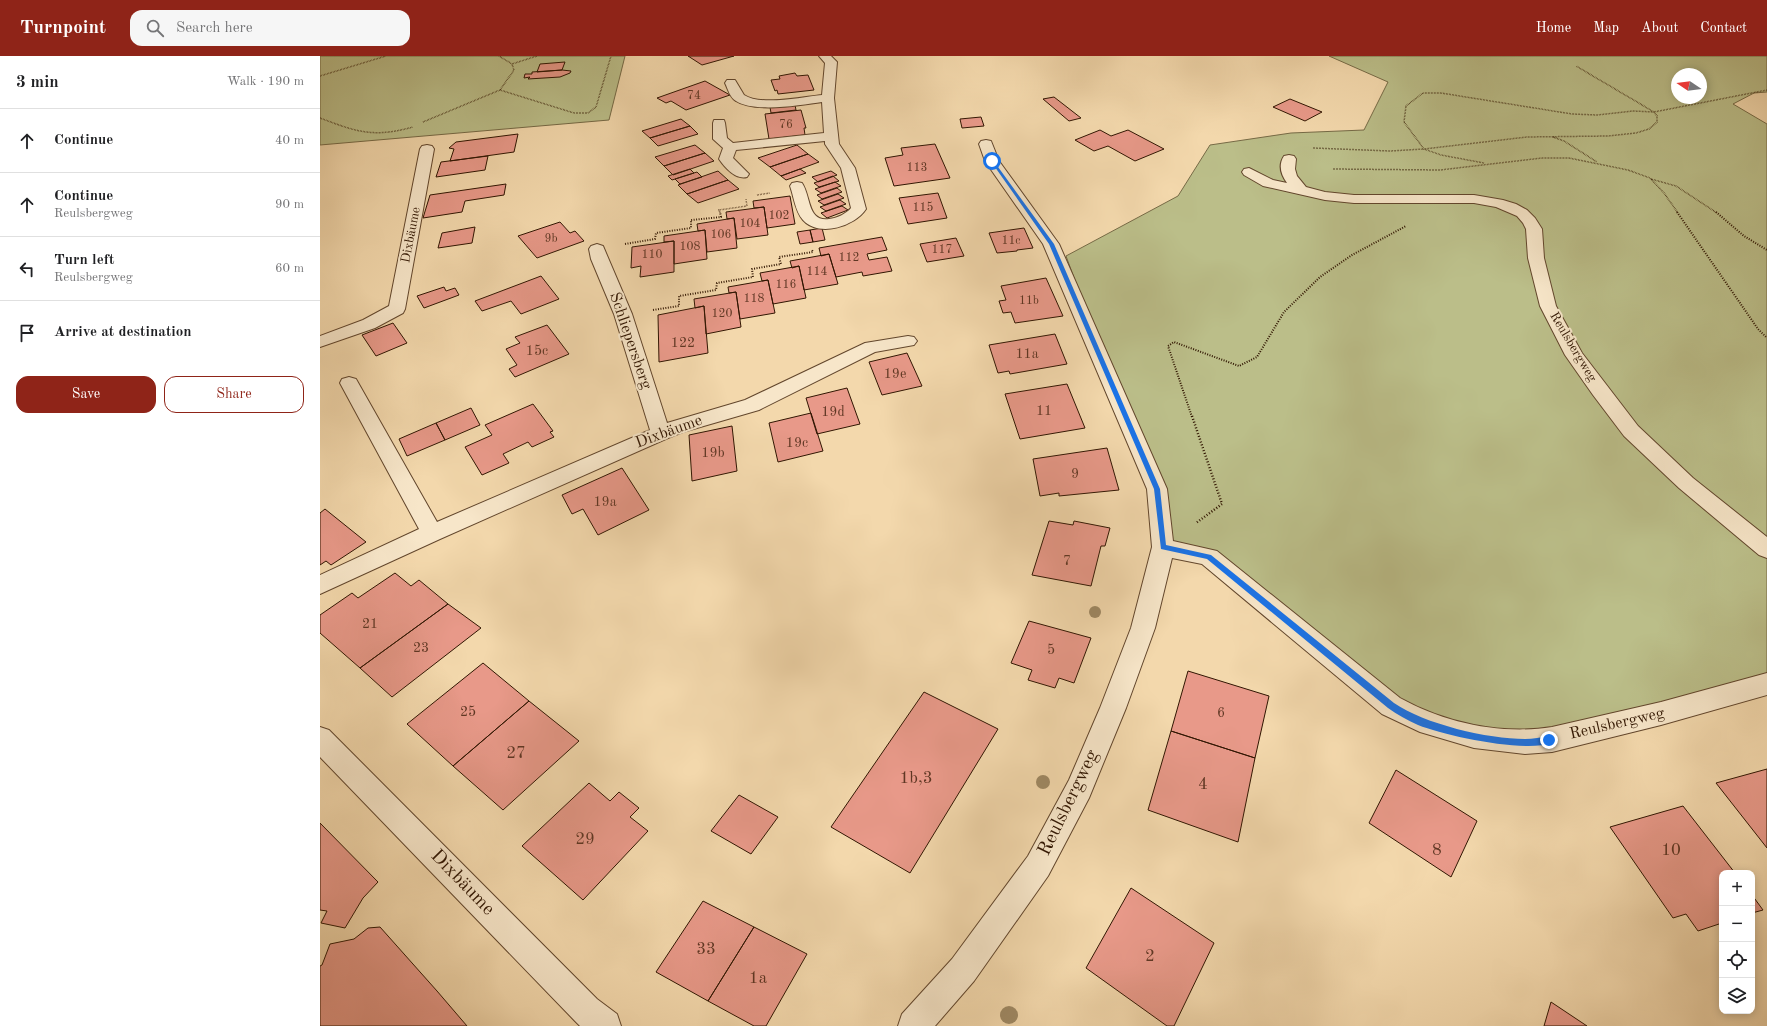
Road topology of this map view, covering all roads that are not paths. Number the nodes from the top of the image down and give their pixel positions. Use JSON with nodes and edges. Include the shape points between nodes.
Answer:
{"nodes":[{"id":1,"x":825,"y":56,"type":"edge"},
{"id":2,"x":731,"y":83,"type":"dead end"},
{"id":3,"x":828,"y":98,"type":"junction"},
{"id":4,"x":719,"y":123,"type":"dead end"},
{"id":5,"x":831,"y":136,"type":"junction"},
{"id":6,"x":986,"y":144,"type":"dead end"},
{"id":7,"x":730,"y":147,"type":"junction"},
{"id":8,"x":427,"y":149,"type":"dead end"},
{"id":9,"x":1288,"y":165,"type":"road end"},
{"id":10,"x":1249,"y":172,"type":"dead end"},
{"id":11,"x":742,"y":174,"type":"dead end"},
{"id":12,"x":797,"y":186,"type":"road end"},
{"id":13,"x":1301,"y":190,"type":"junction"},
{"id":14,"x":597,"y":249,"type":"road end"},
{"id":15,"x":908,"y":341,"type":"dead end"},
{"id":16,"x":320,"y":342,"type":"edge"},
{"id":17,"x":349,"y":383,"type":"dead end"},
{"id":18,"x":661,"y":433,"type":"junction"},
{"id":19,"x":432,"y":533,"type":"junction"},
{"id":20,"x":1163,"y":547,"type":"junction"},
{"id":21,"x":1767,"y":549,"type":"edge"},
{"id":22,"x":320,"y":585,"type":"edge"},
{"id":23,"x":1767,"y":684,"type":"edge"},
{"id":24,"x":320,"y":739,"type":"edge"},
{"id":25,"x":605,"y":1026,"type":"edge"},
{"id":26,"x":914,"y":1026,"type":"edge"}],
"edges":[{"from":1,"to":3,"type":"street","via":[[831,62]]},
{"from":2,"to":3,"type":"street","via":[[742,100],[755,103]]},
{"from":3,"to":5,"type":"street"},
{"from":4,"to":7,"type":"street","via":[[720,139]]},
{"from":5,"to":7,"type":"street"},
{"from":5,"to":12,"type":"street","via":[[832,144],[848,168],[859,209],[842,222],[815,222],[807,217]]},
{"from":6,"to":20,"type":"street","name":"Reulsbergweg","via":[[992,161],[1051,244],[1157,489]]},
{"from":7,"to":11,"type":"street","via":[[726,159]]},
{"from":8,"to":16,"type":"street","name":"Dixbäume","via":[[396,309],[369,324]]},
{"from":9,"to":13,"type":"street","via":[[1293,182]]},
{"from":10,"to":13,"type":"street","name":"Reulsbergweg","via":[[1268,183]]},
{"from":13,"to":21,"type":"street","name":"Reulsbergweg","via":[[1354,199],[1474,199],[1498,203],[1522,213],[1534,229],[1536,258],[1548,306],[1574,355],[1600,392],[1631,431],[1686,483]]},
{"from":14,"to":18,"type":"street","name":"Schliepersberg","via":[[623,314]]},
{"from":15,"to":18,"type":"street","name":"Dixbäume","via":[[871,347],[752,405]]},
{"from":17,"to":19,"type":"street"},
{"from":18,"to":19,"type":"street","name":"Dixbäume"},
{"from":19,"to":22,"type":"street","name":"Dixbäume"},
{"from":20,"to":23,"type":"street","name":"Reulsbergweg","via":[[1209,557],[1391,706],[1421,722],[1447,729],[1497,740],[1549,740],[1645,719]]},
{"from":20,"to":26,"type":"street","name":"Reulsbergweg","via":[[1143,628],[1114,708],[1079,789],[1038,866],[963,970]]},
{"from":24,"to":25,"type":"street","name":"Dixbäume","via":[[586,1010]]}]}
